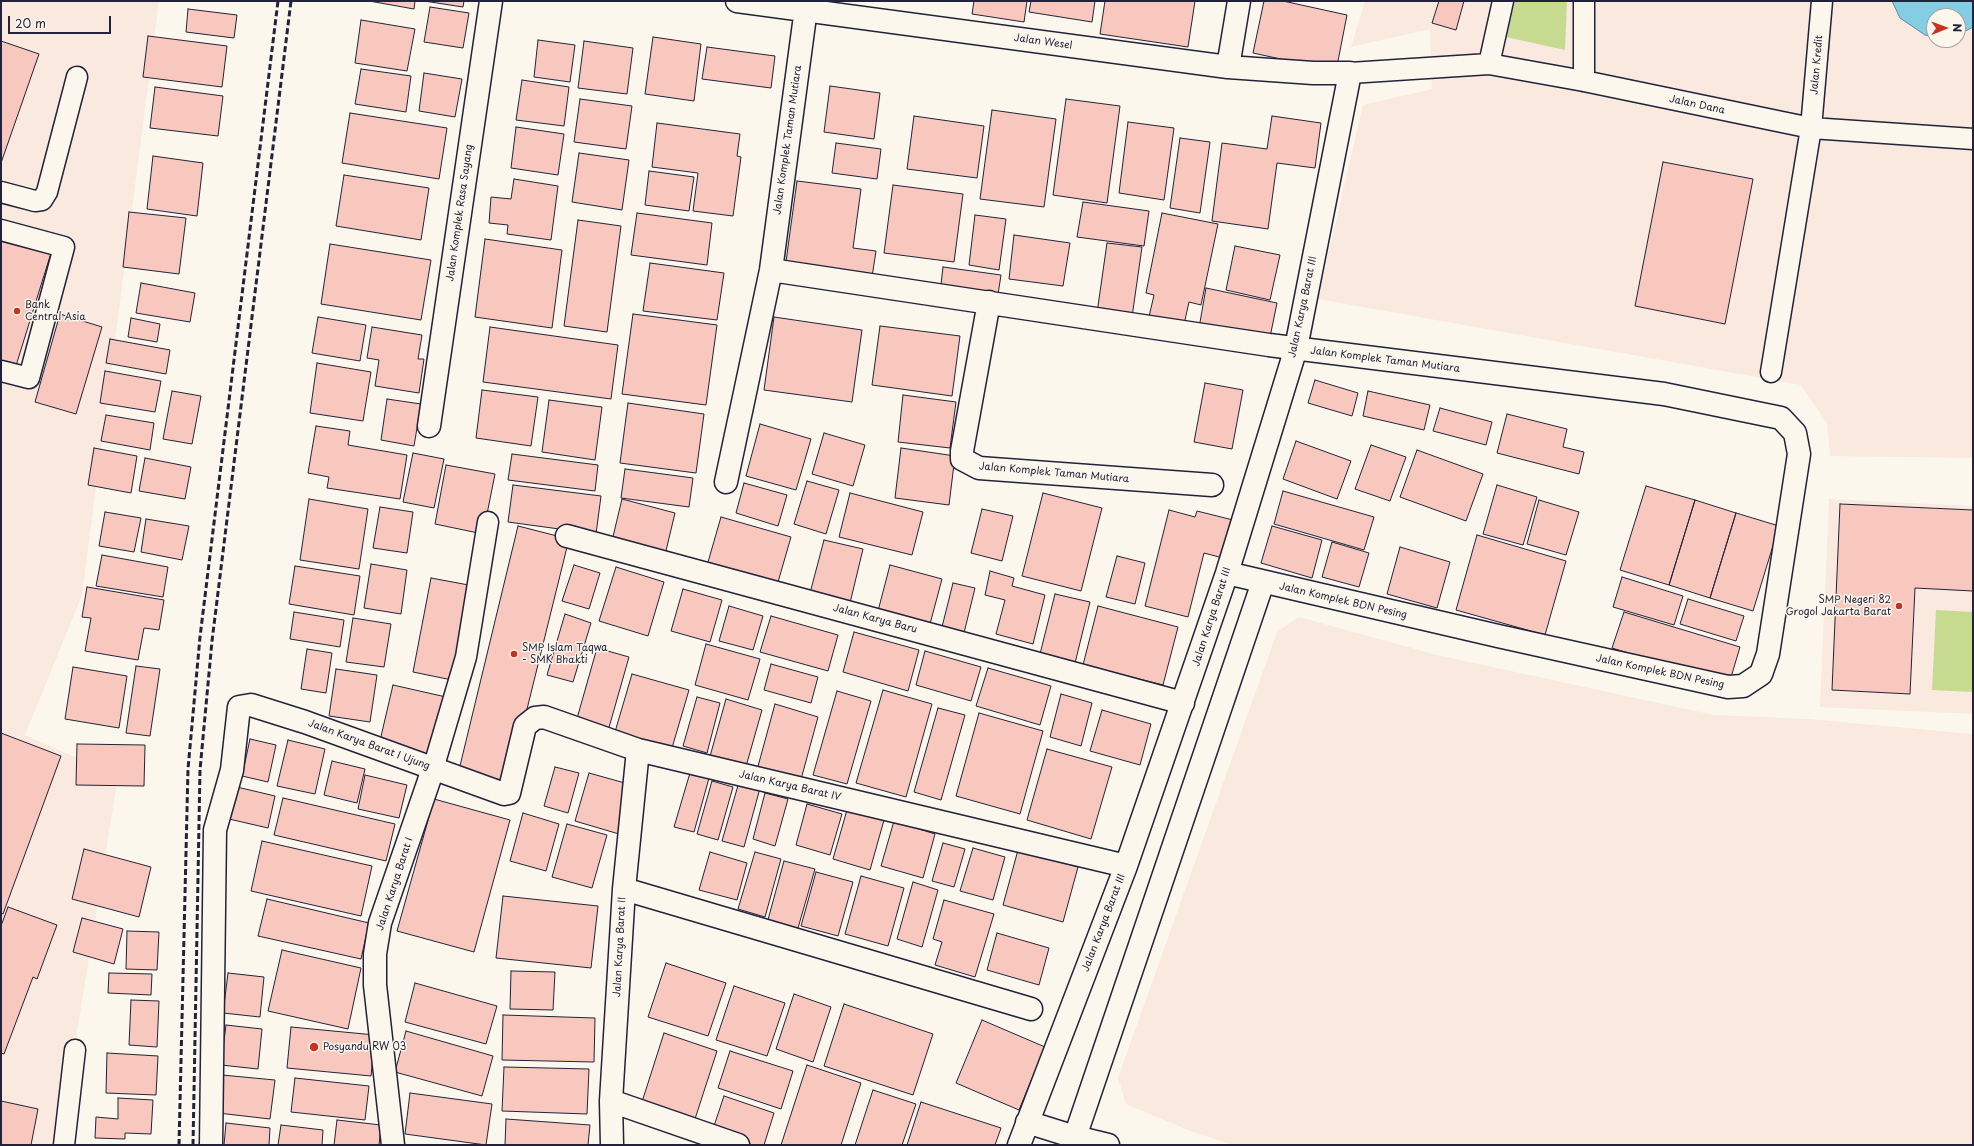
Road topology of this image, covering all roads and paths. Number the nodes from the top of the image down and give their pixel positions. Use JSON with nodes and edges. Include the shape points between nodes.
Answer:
{"nodes":[{"id":1,"x":491,"y":1,"type":"edge"},
{"id":2,"x":737,"y":1,"type":"edge"},
{"id":3,"x":1239,"y":1,"type":"edge"},
{"id":4,"x":1503,"y":1,"type":"edge"},
{"id":5,"x":1584,"y":1,"type":"edge"},
{"id":6,"x":1822,"y":1,"type":"edge"},
{"id":7,"x":807,"y":6,"type":"edge"},
{"id":8,"x":1489,"y":64,"type":"junction"},
{"id":9,"x":1228,"y":67,"type":"junction"},
{"id":10,"x":1350,"y":73,"type":"junction"},
{"id":11,"x":77,"y":77,"type":"dead end"},
{"id":12,"x":1584,"y":81,"type":"junction"},
{"id":13,"x":1811,"y":128,"type":"junction"},
{"id":14,"x":1973,"y":139,"type":"edge"},
{"id":15,"x":1,"y":192,"type":"edge"},
{"id":16,"x":1,"y":230,"type":"edge"},
{"id":17,"x":771,"y":270,"type":"junction"},
{"id":18,"x":989,"y":302,"type":"junction"},
{"id":19,"x":1296,"y":348,"type":"junction"},
{"id":20,"x":1,"y":370,"type":"edge"},
{"id":21,"x":1771,"y":372,"type":"dead end"},
{"id":22,"x":1664,"y":394,"type":"joint"},
{"id":23,"x":430,"y":426,"type":"dead end"},
{"id":24,"x":726,"y":482,"type":"dead end"},
{"id":25,"x":1212,"y":485,"type":"dead end"},
{"id":26,"x":488,"y":522,"type":"dead end"},
{"id":27,"x":567,"y":536,"type":"dead end"},
{"id":28,"x":1227,"y":573,"type":"junction"},
{"id":29,"x":1263,"y":582,"type":"junction"},
{"id":30,"x":1184,"y":703,"type":"junction"},
{"id":31,"x":638,"y":750,"type":"junction"},
{"id":32,"x":433,"y":769,"type":"junction"},
{"id":33,"x":509,"y":793,"type":"joint"},
{"id":34,"x":1126,"y":866,"type":"junction"},
{"id":35,"x":624,"y":889,"type":"junction"},
{"id":36,"x":1030,"y":1009,"type":"dead end"},
{"id":37,"x":75,"y":1050,"type":"dead end"},
{"id":38,"x":612,"y":1101,"type":"junction"},
{"id":39,"x":1027,"y":1122,"type":"junction"},
{"id":40,"x":1076,"y":1137,"type":"junction"},
{"id":41,"x":64,"y":1145,"type":"edge"},
{"id":42,"x":211,"y":1145,"type":"edge"},
{"id":43,"x":393,"y":1145,"type":"edge"},
{"id":44,"x":612,"y":1145,"type":"edge"},
{"id":45,"x":738,"y":1145,"type":"edge"},
{"id":46,"x":1018,"y":1145,"type":"edge"},
{"id":47,"x":1108,"y":1145,"type":"edge"}],
"edges":[{"from":1,"to":23,"type":"street","name":"Jalan Komplek Rasa Sayang"},
{"from":2,"to":7,"type":"street","name":"Jalan Wesel"},
{"from":3,"to":9,"type":"street"},
{"from":4,"to":8,"type":"lane"},
{"from":5,"to":12,"type":"lane"},
{"from":6,"to":13,"type":"lane","name":"Jalan Kredit"},
{"from":7,"to":9,"type":"street","name":"Jalan Wesel"},
{"from":7,"to":17,"type":"street","name":"Jalan Komplek Taman Mutiara"},
{"from":8,"to":10,"type":"lane","name":"Jalan Dana"},
{"from":8,"to":12,"type":"lane","name":"Jalan Dana"},
{"from":9,"to":10,"type":"street","name":"Jalan Wesel"},
{"from":10,"to":19,"type":"street","name":"Jalan Karya Barat III"},
{"from":11,"to":15,"type":"lane","via":[[47,192],[42,200],[35,201]]},
{"from":12,"to":13,"type":"lane","name":"Jalan Dana"},
{"from":13,"to":14,"type":"lane","name":"Jalan Dana"},
{"from":13,"to":21,"type":"lane","name":"Jalan Kredit"},
{"from":16,"to":20,"type":"lane","via":[[64,247],[29,378]]},
{"from":17,"to":18,"type":"street","name":"Jalan Komplek Taman Mutiara"},
{"from":17,"to":24,"type":"street","name":"Jalan Komplek Taman Mutiara"},
{"from":18,"to":19,"type":"street","name":"Jalan Komplek Taman Mutiara"},
{"from":18,"to":25,"type":"street","name":"Jalan Komplek Taman Mutiara","via":[[962,459],[979,468]]},
{"from":19,"to":22,"type":"street","name":"Jalan Komplek Taman Mutiara"},
{"from":19,"to":28,"type":"street","name":"Jalan Karya Barat III"},
{"from":22,"to":29,"type":"street","name":"Jalan Komplek BDN Pesing","via":[[1781,418],[1795,434],[1798,454],[1768,654],[1761,674],[1743,686],[1713,684]]},
{"from":26,"to":32,"type":"lane","via":[[466,657]]},
{"from":27,"to":30,"type":"street","name":"Jalan Karya Baru"},
{"from":28,"to":29,"type":"street","name":"Jalan Komplek BDN Pesing"},
{"from":28,"to":30,"type":"street","name":"Jalan Karya Barat III"},
{"from":29,"to":40,"type":"street"},
{"from":30,"to":34,"type":"street","name":"Jalan Karya Barat III"},
{"from":31,"to":33,"type":"street","name":"Jalan Karya Barat IV","via":[[561,722],[544,717],[535,718],[525,726]]},
{"from":31,"to":34,"type":"street","name":"Jalan Karya Barat IV"},
{"from":31,"to":35,"type":"street","name":"Jalan Karya Barat II"},
{"from":32,"to":33,"type":"street","name":"Jalan Karya Barat I Ujung","via":[[504,794]]},
{"from":32,"to":42,"type":"street","name":"Jalan Karya Barat I Ujung","via":[[305,722],[251,705],[239,707],[232,770],[215,830]]},
{"from":32,"to":43,"type":"street","name":"Jalan Karya Barat I","via":[[380,922],[375,954],[375,985]]},
{"from":34,"to":39,"type":"street","name":"Jalan Karya Barat III"},
{"from":35,"to":36,"type":"street"},
{"from":35,"to":38,"type":"street","name":"Jalan Karya Barat II"},
{"from":37,"to":41,"type":"lane"},
{"from":38,"to":44,"type":"street","name":"Jalan Karya Barat II"},
{"from":38,"to":45,"type":"street"},
{"from":39,"to":40,"type":"street"},
{"from":39,"to":46,"type":"street","name":"Jalan Karya Barat III"},
{"from":40,"to":47,"type":"street"}]}
